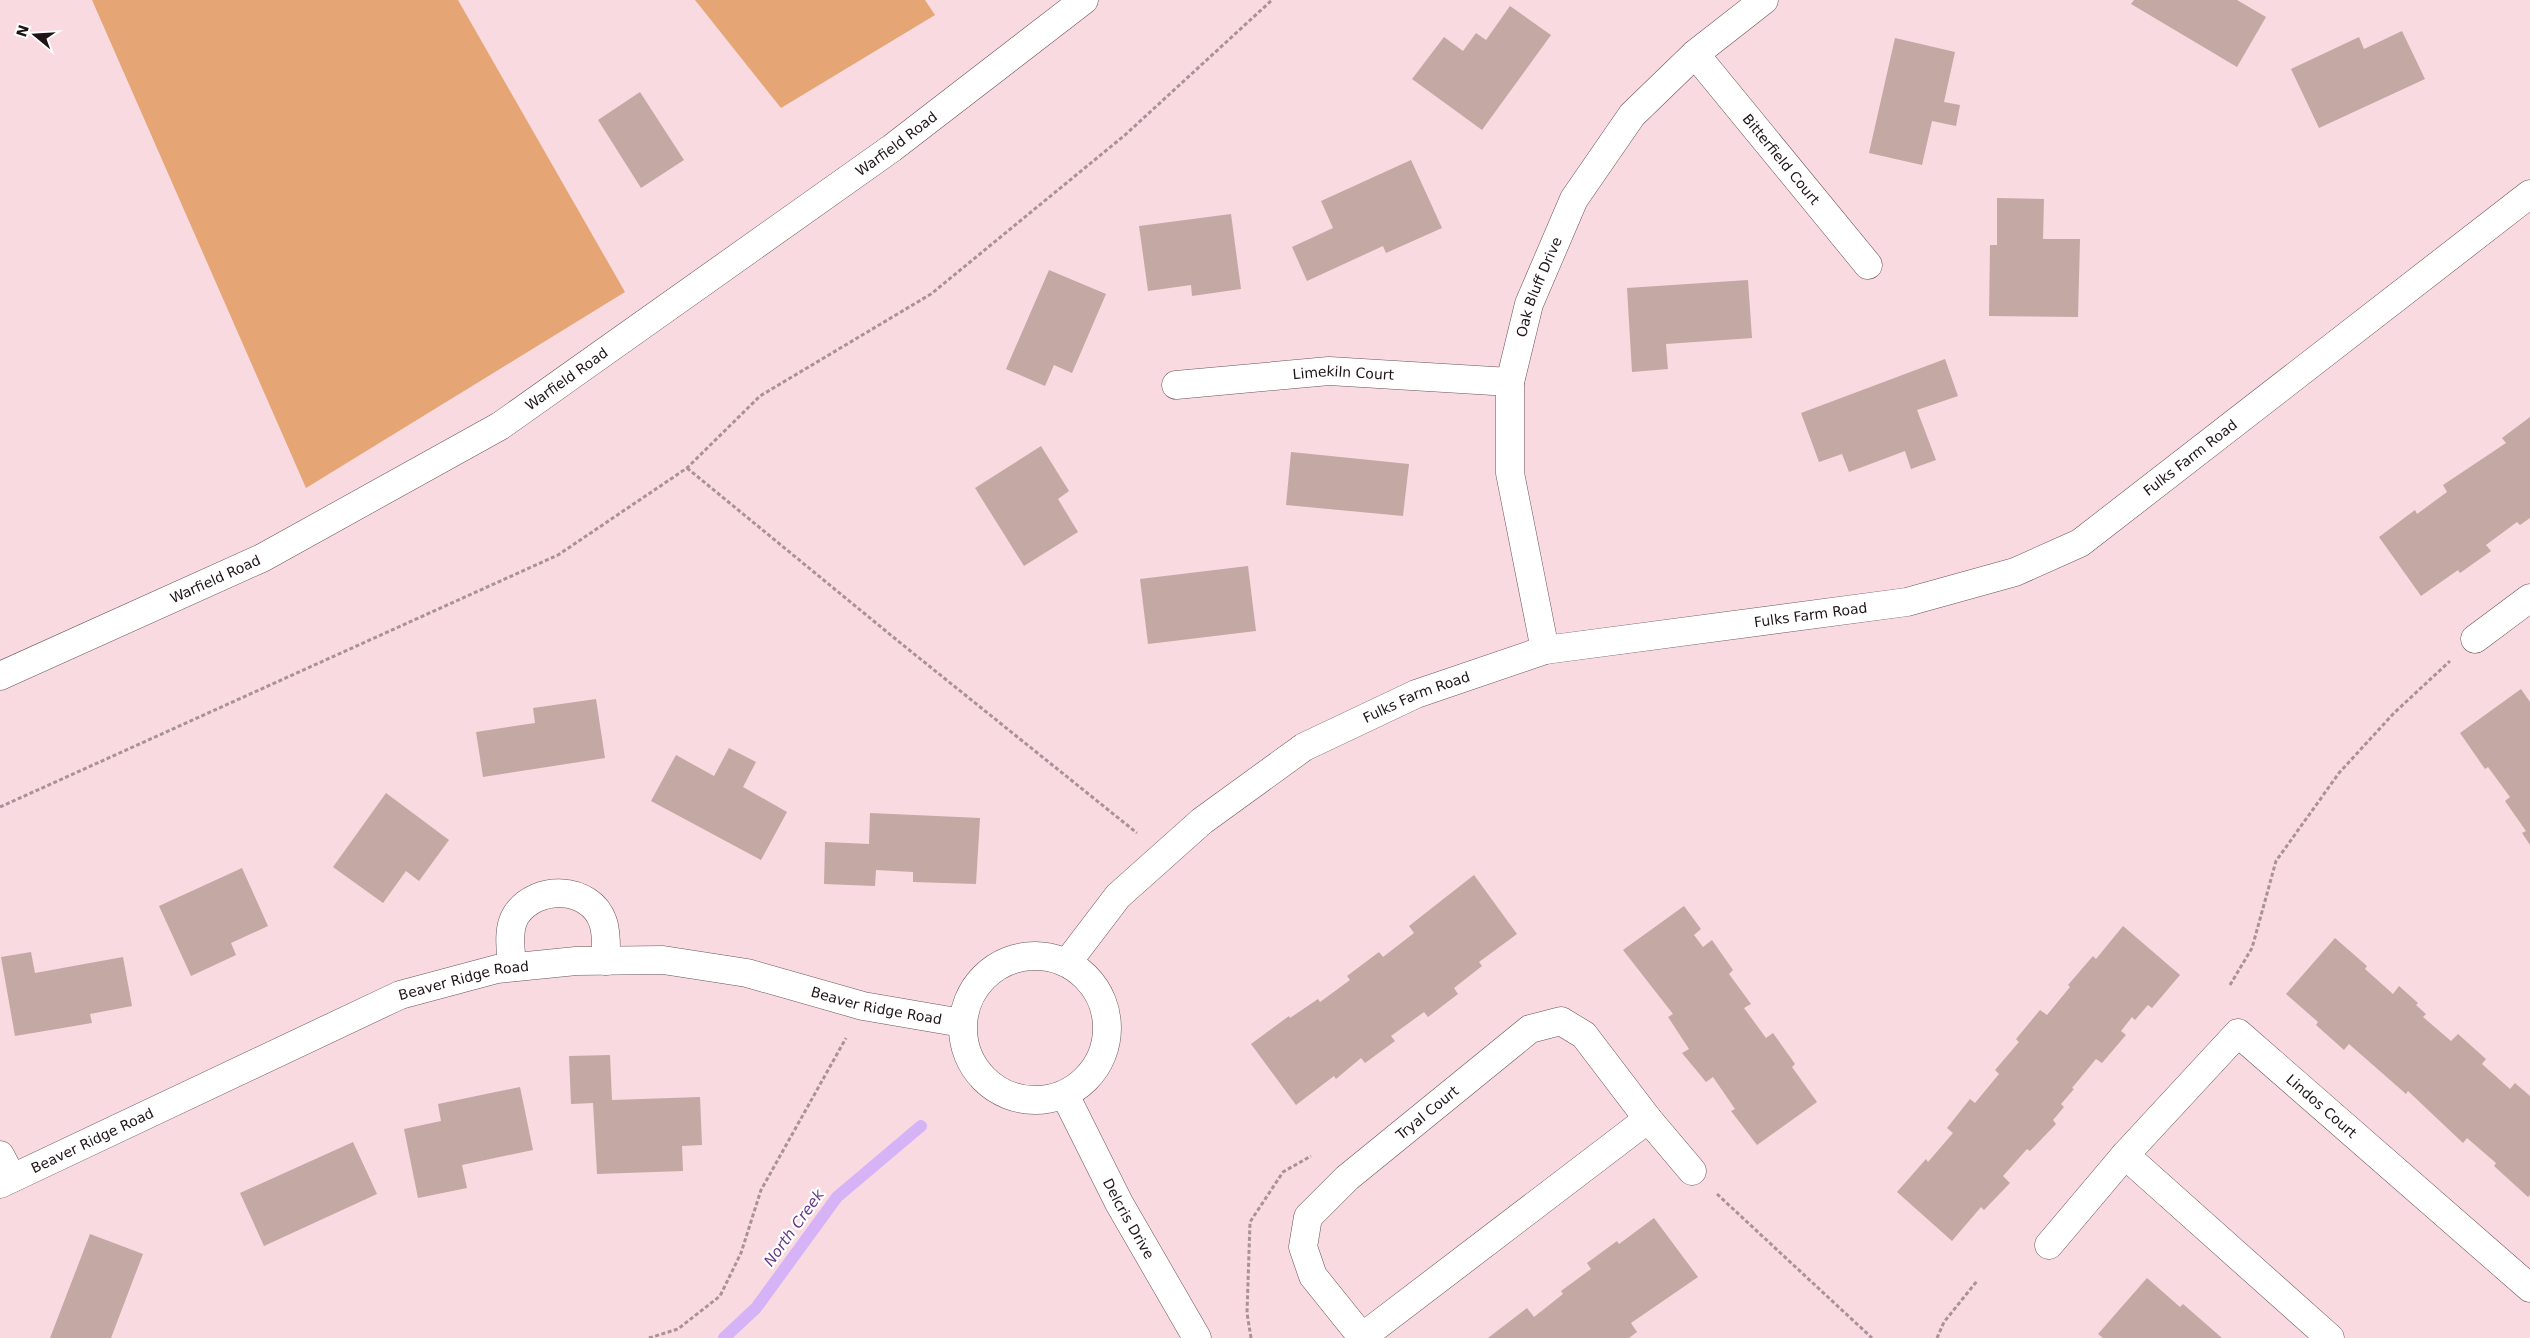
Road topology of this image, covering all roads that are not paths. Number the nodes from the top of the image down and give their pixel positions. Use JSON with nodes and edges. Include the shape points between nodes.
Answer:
{"nodes":[{"id":1,"x":1084,"y":0,"type":"edge"},
{"id":2,"x":1764,"y":0,"type":"edge"},
{"id":3,"x":1695,"y":54,"type":"junction"},
{"id":4,"x":2530,"y":194,"type":"edge"},
{"id":5,"x":1868,"y":265,"type":"dead end"},
{"id":6,"x":1510,"y":382,"type":"junction"},
{"id":7,"x":1176,"y":386,"type":"dead end"},
{"id":8,"x":2530,"y":598,"type":"edge"},
{"id":9,"x":2475,"y":638,"type":"road end"},
{"id":10,"x":1545,"y":650,"type":"junction"},
{"id":11,"x":0,"y":676,"type":"edge"},
{"id":12,"x":606,"y":960,"type":"junction"},
{"id":13,"x":1067,"y":962,"type":"junction"},
{"id":14,"x":512,"y":967,"type":"junction"},
{"id":15,"x":962,"y":1023,"type":"junction"},
{"id":16,"x":1065,"y":1095,"type":"junction"},
{"id":17,"x":1648,"y":1119,"type":"junction"},
{"id":18,"x":2126,"y":1155,"type":"junction"},
{"id":19,"x":1692,"y":1171,"type":"road end"},
{"id":20,"x":4,"y":1172,"type":"edge"},
{"id":21,"x":2049,"y":1245,"type":"dead end"},
{"id":22,"x":2530,"y":1288,"type":"edge"},
{"id":23,"x":1197,"y":1338,"type":"edge"},
{"id":24,"x":1362,"y":1338,"type":"edge"},
{"id":25,"x":2330,"y":1338,"type":"edge"}],
"edges":[{"from":1,"to":11,"type":"street","name":"Warfield Road","via":[[892,148],[500,426],[262,558]]},
{"from":2,"to":3,"type":"street","name":"Oak Bluff Drive"},
{"from":3,"to":5,"type":"street","name":"Bitterfield Court"},
{"from":3,"to":6,"type":"street","name":"Oak Bluff Drive","via":[[1632,115],[1574,199],[1529,304]]},
{"from":4,"to":10,"type":"street","name":"Fulks Farm Road","via":[[2080,543],[2015,572],[1907,602]]},
{"from":6,"to":7,"type":"street","name":"Limekiln Court","via":[[1329,371]]},
{"from":6,"to":10,"type":"street","name":"Oak Bluff Drive","via":[[1510,473]]},
{"from":8,"to":9,"type":"street"},
{"from":10,"to":13,"type":"street","name":"Fulks Farm Road","via":[[1416,694],[1304,747],[1202,821],[1164,854],[1118,896]]},
{"from":12,"to":14,"type":"street","name":"Beaver Ridge Road"},
{"from":12,"to":14,"type":"street","via":[[604,923],[594,906],[579,896],[564,893],[541,895],[527,903],[515,916],[510,935]]},
{"from":12,"to":15,"type":"street","name":"Beaver Ridge Road","via":[[663,960],[747,973],[863,1006]]},
{"from":13,"to":15,"type":"street","via":[[1034,955],[997,966],[974,987]]},
{"from":13,"to":16,"type":"street","via":[[1094,986],[1108,1026],[1102,1055],[1089,1078]]},
{"from":14,"to":20,"type":"street","name":"Beaver Ridge Road","via":[[400,995]]},
{"from":15,"to":16,"type":"street","via":[[962,1038],[971,1065],[988,1085],[1007,1096],[1037,1102]]},
{"from":16,"to":23,"type":"street","name":"Delcris Drive","via":[[1119,1203]]},
{"from":17,"to":19,"type":"street","name":"Tryal Court"},
{"from":17,"to":24,"type":"street","name":"Tryal Court"},
{"from":17,"to":24,"type":"street","name":"Tryal Court","via":[[1584,1035],[1561,1021],[1530,1029],[1347,1178],[1308,1217],[1303,1247],[1313,1276]]},
{"from":18,"to":21,"type":"street","name":"Lindos Court"},
{"from":18,"to":22,"type":"street","name":"Lindos Court","via":[[2238,1033]]},
{"from":18,"to":25,"type":"street"}]}
